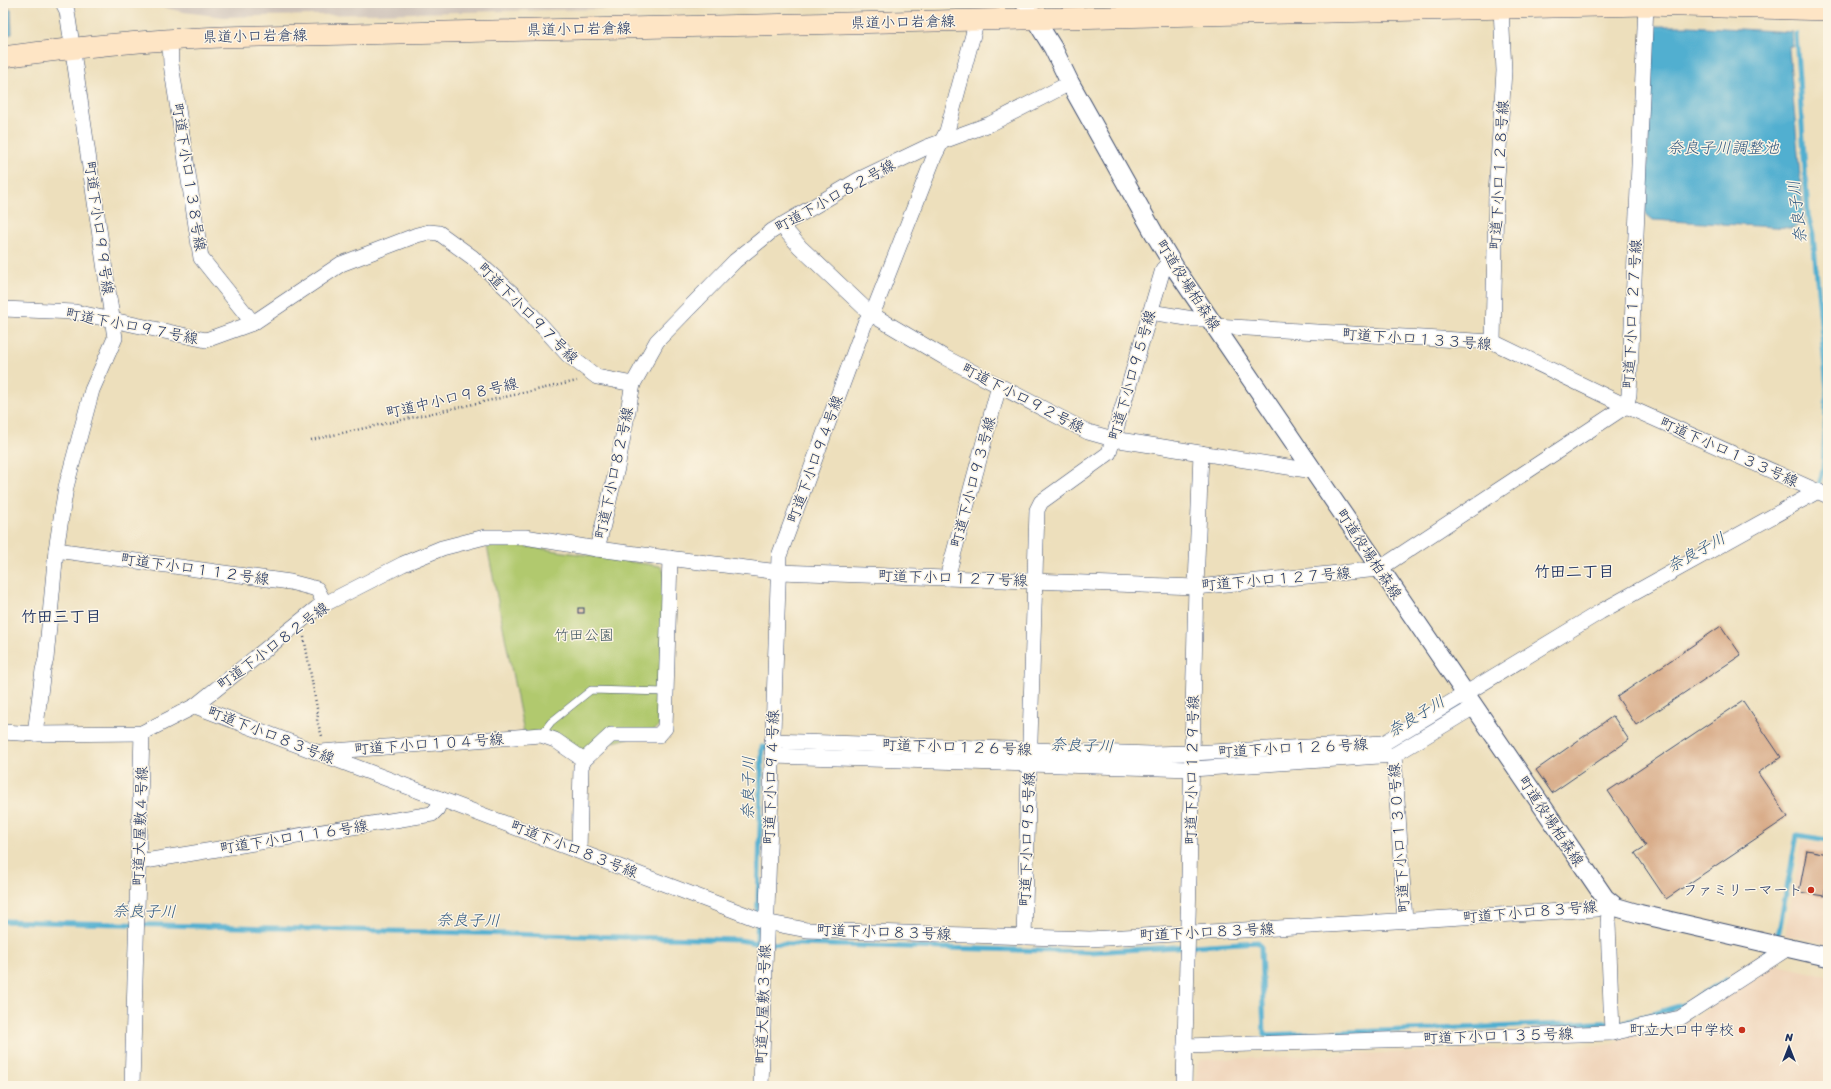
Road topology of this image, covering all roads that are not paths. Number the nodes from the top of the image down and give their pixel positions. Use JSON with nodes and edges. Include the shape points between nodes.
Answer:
{"nodes":[{"id":1,"x":63,"y":3,"type":"edge"},
{"id":2,"x":1585,"y":5,"type":"edge"},
{"id":3,"x":1646,"y":5,"type":"junction"},
{"id":4,"x":1449,"y":6,"type":"edge"},
{"id":5,"x":1790,"y":6,"type":"edge"},
{"id":6,"x":1369,"y":7,"type":"edge"},
{"id":7,"x":1501,"y":8,"type":"junction"},
{"id":8,"x":1828,"y":10,"type":"edge"},
{"id":9,"x":1030,"y":11,"type":"edge"},
{"id":10,"x":977,"y":20,"type":"junction"},
{"id":11,"x":170,"y":39,"type":"junction"},
{"id":12,"x":73,"y":47,"type":"junction"},
{"id":13,"x":3,"y":57,"type":"edge"},
{"id":14,"x":1070,"y":83,"type":"junction"},
{"id":15,"x":941,"y":142,"type":"junction"},
{"id":16,"x":781,"y":225,"type":"junction"},
{"id":17,"x":1172,"y":263,"type":"junction"},
{"id":18,"x":3,"y":308,"type":"edge"},
{"id":19,"x":1150,"y":312,"type":"junction"},
{"id":20,"x":871,"y":314,"type":"junction"},
{"id":21,"x":113,"y":321,"type":"junction"},
{"id":22,"x":1211,"y":322,"type":"junction"},
{"id":23,"x":253,"y":323,"type":"junction"},
{"id":24,"x":1493,"y":342,"type":"junction"},
{"id":25,"x":633,"y":384,"type":"junction"},
{"id":26,"x":999,"y":386,"type":"junction"},
{"id":27,"x":1626,"y":406,"type":"junction"},
{"id":28,"x":1113,"y":439,"type":"junction"},
{"id":29,"x":1201,"y":453,"type":"junction"},
{"id":30,"x":1313,"y":471,"type":"junction"},
{"id":31,"x":1823,"y":494,"type":"edge"},
{"id":32,"x":598,"y":549,"type":"junction"},
{"id":33,"x":56,"y":550,"type":"junction"},
{"id":34,"x":670,"y":558,"type":"junction"},
{"id":35,"x":1379,"y":569,"type":"junction"},
{"id":36,"x":779,"y":572,"type":"junction"},
{"id":37,"x":947,"y":578,"type":"junction"},
{"id":38,"x":1035,"y":581,"type":"junction"},
{"id":39,"x":1196,"y":587,"type":"junction"},
{"id":40,"x":325,"y":604,"type":"junction"},
{"id":41,"x":666,"y":692,"type":"junction"},
{"id":42,"x":1470,"y":701,"type":"junction"},
{"id":43,"x":194,"y":706,"type":"junction"},
{"id":44,"x":3,"y":732,"type":"edge"},
{"id":45,"x":36,"y":734,"type":"junction"},
{"id":46,"x":142,"y":734,"type":"junction"},
{"id":47,"x":541,"y":735,"type":"junction"},
{"id":48,"x":772,"y":741,"type":"junction"},
{"id":49,"x":321,"y":752,"type":"junction"},
{"id":50,"x":1192,"y":753,"type":"junction"},
{"id":51,"x":1394,"y":755,"type":"junction"},
{"id":52,"x":772,"y":756,"type":"junction"},
{"id":53,"x":1030,"y":757,"type":"junction"},
{"id":54,"x":584,"y":760,"type":"junction"},
{"id":55,"x":1192,"y":769,"type":"junction"},
{"id":56,"x":441,"y":799,"type":"junction"},
{"id":57,"x":579,"y":851,"type":"junction"},
{"id":58,"x":139,"y":862,"type":"junction"},
{"id":59,"x":1610,"y":903,"type":"junction"},
{"id":60,"x":1405,"y":921,"type":"junction"},
{"id":61,"x":765,"y":922,"type":"junction"},
{"id":62,"x":1188,"y":934,"type":"junction"},
{"id":63,"x":1024,"y":937,"type":"junction"},
{"id":64,"x":1788,"y":948,"type":"junction"},
{"id":65,"x":1828,"y":957,"type":"edge"},
{"id":66,"x":1612,"y":1033,"type":"junction"},
{"id":67,"x":1185,"y":1046,"type":"junction"},
{"id":68,"x":132,"y":1086,"type":"edge"},
{"id":69,"x":761,"y":1086,"type":"edge"},
{"id":70,"x":1184,"y":1086,"type":"edge"}],
"edges":[{"from":1,"to":12,"type":"street","name":"町道下小口９９号線","via":[[67,11]]},
{"from":2,"to":3,"type":"main road","name":"県道小口岩倉線"},
{"from":2,"to":7,"type":"main road","name":"県道小口岩倉線"},
{"from":3,"to":5,"type":"main road","name":"県道小口岩倉線"},
{"from":3,"to":27,"type":"street","name":"町道下小口１２７号線","via":[[1629,395]]},
{"from":4,"to":6,"type":"main road","name":"県道小口岩倉線"},
{"from":4,"to":7,"type":"main road","name":"県道小口岩倉線"},
{"from":5,"to":8,"type":"main road","name":"県道小口岩倉線"},
{"from":6,"to":9,"type":"main road","name":"県道小口岩倉線"},
{"from":7,"to":24,"type":"street","name":"町道下小口１２８号線","via":[[1504,71],[1496,194]]},
{"from":9,"to":10,"type":"main road","name":"県道小口岩倉線"},
{"from":9,"to":14,"type":"street","name":"町道役場柏森線","via":[[1053,48]]},
{"from":10,"to":11,"type":"main road","name":"県道小口岩倉線"},
{"from":10,"to":15,"type":"street","name":"町道下小口９４号線"},
{"from":11,"to":12,"type":"main road","name":"県道小口岩倉線"},
{"from":11,"to":23,"type":"street","name":"町道下小口１３８号線","via":[[171,64],[201,258]]},
{"from":12,"to":13,"type":"main road","name":"県道小口岩倉線"},
{"from":12,"to":21,"type":"street","name":"町道下小口９９号線"},
{"from":14,"to":15,"type":"street","name":"町道下小口８２号線","via":[[990,124]]},
{"from":14,"to":17,"type":"street","name":"町道役場柏森線"},
{"from":15,"to":16,"type":"street","name":"町道下小口８２号線","via":[[860,179]]},
{"from":15,"to":20,"type":"street","name":"町道下小口９４号線"},
{"from":16,"to":20,"type":"street","name":"町道下小口９２号線","via":[[800,247]]},
{"from":16,"to":25,"type":"street","name":"町道下小口８２号線","via":[[735,261],[657,341]]},
{"from":17,"to":19,"type":"street","name":"町道下小口９５号線","via":[[1162,269]]},
{"from":17,"to":22,"type":"street","name":"町道役場柏森線"},
{"from":18,"to":21,"type":"street","name":"町道下小口９７号線","via":[[74,312]]},
{"from":19,"to":22,"type":"street","name":"町道下小口１３３号線"},
{"from":19,"to":28,"type":"street","name":"町道下小口９５号線"},
{"from":20,"to":26,"type":"street","name":"町道下小口９２号線"},
{"from":20,"to":36,"type":"street","name":"町道下小口９４号線","via":[[865,323],[780,556]]},
{"from":21,"to":23,"type":"street","name":"町道下小口９７号線","via":[[206,340]]},
{"from":21,"to":33,"type":"street","name":"町道下小口９９号線","via":[[115,338],[92,390],[66,487]]},
{"from":22,"to":24,"type":"street","name":"町道下小口１３３号線"},
{"from":22,"to":30,"type":"street","name":"町道役場柏森線"},
{"from":23,"to":25,"type":"street","name":"町道下小口９７号線","via":[[341,264],[417,234],[440,233],[472,257],[514,295],[568,355],[598,377]]},
{"from":24,"to":27,"type":"street","name":"町道下小口１３３号線"},
{"from":25,"to":32,"type":"street","name":"町道下小口８２号線"},
{"from":26,"to":28,"type":"street","name":"町道下小口９２号線","via":[[1088,432]]},
{"from":26,"to":37,"type":"street","name":"町道下小口９３号線"},
{"from":27,"to":31,"type":"street","name":"町道下小口１３３号線"},
{"from":27,"to":35,"type":"street","name":"町道下小口１２７号線"},
{"from":28,"to":29,"type":"street","name":"町道下小口９２号線"},
{"from":28,"to":38,"type":"street","name":"町道下小口９５号線","via":[[1109,453],[1041,502],[1036,510]]},
{"from":29,"to":30,"type":"street","name":"町道下小口９２号線"},
{"from":29,"to":39,"type":"street","name":"町道下小口１２９号線"},
{"from":30,"to":35,"type":"street","name":"町道役場柏森線"},
{"from":31,"to":42,"type":"street","name":"町道下小口１２６号線","via":[[1600,612]]},
{"from":32,"to":34,"type":"street","name":"町道下小口１２７号線"},
{"from":32,"to":40,"type":"street","name":"町道下小口８２号線","via":[[525,537],[485,537],[442,548]]},
{"from":33,"to":40,"type":"street","name":"町道下小口１１２号線","via":[[290,582],[317,589]]},
{"from":33,"to":45,"type":"street","name":"町道下小口９９号線"},
{"from":34,"to":36,"type":"street","name":"町道下小口１２７号線"},
{"from":34,"to":41,"type":"street"},
{"from":35,"to":39,"type":"street","name":"町道下小口１２７号線"},
{"from":35,"to":42,"type":"street","name":"町道役場柏森線"},
{"from":36,"to":37,"type":"street","name":"町道下小口１２７号線"},
{"from":36,"to":48,"type":"street","name":"町道下小口９４号線"},
{"from":37,"to":38,"type":"street","name":"町道下小口１２７号線"},
{"from":38,"to":39,"type":"street","name":"町道下小口１２７号線"},
{"from":38,"to":53,"type":"street","name":"町道下小口９５号線"},
{"from":39,"to":50,"type":"street","name":"町道下小口１２９号線"},
{"from":40,"to":43,"type":"street","name":"町道下小口８２号線"},
{"from":41,"to":47,"type":"lane","via":[[592,690],[551,722]]},
{"from":41,"to":54,"type":"street","via":[[665,728],[659,735],[611,735]]},
{"from":42,"to":50,"type":"street","name":"町道下小口１２６号線","via":[[1384,743]]},
{"from":42,"to":51,"type":"street"},
{"from":42,"to":59,"type":"street","name":"町道役場柏森線","via":[[1591,880]]},
{"from":43,"to":46,"type":"street","name":"町道下小口８２号線"},
{"from":43,"to":49,"type":"street","name":"町道下小口８３号線"},
{"from":44,"to":45,"type":"street","name":"町道下小口８２号線"},
{"from":45,"to":46,"type":"street","name":"町道下小口８２号線"},
{"from":46,"to":58,"type":"street","name":"町道大屋敷４号線"},
{"from":47,"to":49,"type":"street","name":"町道下小口１０４号線"},
{"from":47,"to":54,"type":"street","via":[[555,740]]},
{"from":48,"to":52,"type":"street","name":"町道下小口９４号線"},
{"from":48,"to":53,"type":"street","name":"町道下小口１２６号線"},
{"from":49,"to":56,"type":"street","name":"町道下小口８３号線"},
{"from":50,"to":53,"type":"street","name":"町道下小口１２６号線"},
{"from":50,"to":55,"type":"street","name":"町道下小口１２９号線"},
{"from":51,"to":55,"type":"street"},
{"from":51,"to":60,"type":"street","name":"町道下小口１３０号線"},
{"from":52,"to":53,"type":"street"},
{"from":52,"to":61,"type":"street","name":"町道下小口９４号線"},
{"from":53,"to":55,"type":"street"},
{"from":53,"to":63,"type":"street","name":"町道下小口９５号線"},
{"from":54,"to":57,"type":"street","via":[[581,767]]},
{"from":55,"to":62,"type":"street","name":"町道下小口１２９号線"},
{"from":56,"to":57,"type":"street","name":"町道下小口８３号線"},
{"from":56,"to":58,"type":"street","name":"町道下小口１１６号線","via":[[432,814]]},
{"from":57,"to":61,"type":"street","name":"町道下小口８３号線"},
{"from":58,"to":68,"type":"street","name":"町道大屋敷４号線"},
{"from":59,"to":60,"type":"street","name":"町道下小口８３号線","via":[[1597,909]]},
{"from":59,"to":64,"type":"street","name":"町道役場柏森線","via":[[1620,909]]},
{"from":59,"to":66,"type":"street","via":[[1608,923]]},
{"from":60,"to":62,"type":"street","name":"町道下小口８３号線"},
{"from":61,"to":63,"type":"street","name":"町道下小口８３号線","via":[[807,930]]},
{"from":61,"to":69,"type":"street","name":"町道大屋敷３号線"},
{"from":62,"to":63,"type":"street","name":"町道下小口８３号線","via":[[1090,939]]},
{"from":62,"to":67,"type":"street","name":"町道下小口１２９号線"},
{"from":64,"to":65,"type":"street","name":"町道役場柏森線"},
{"from":64,"to":66,"type":"street","name":"町道下小口１３５号線","via":[[1680,1018]]},
{"from":66,"to":67,"type":"street","name":"町道下小口１３５号線"},
{"from":67,"to":70,"type":"street","name":"町道下小口１２９号線"}]}
